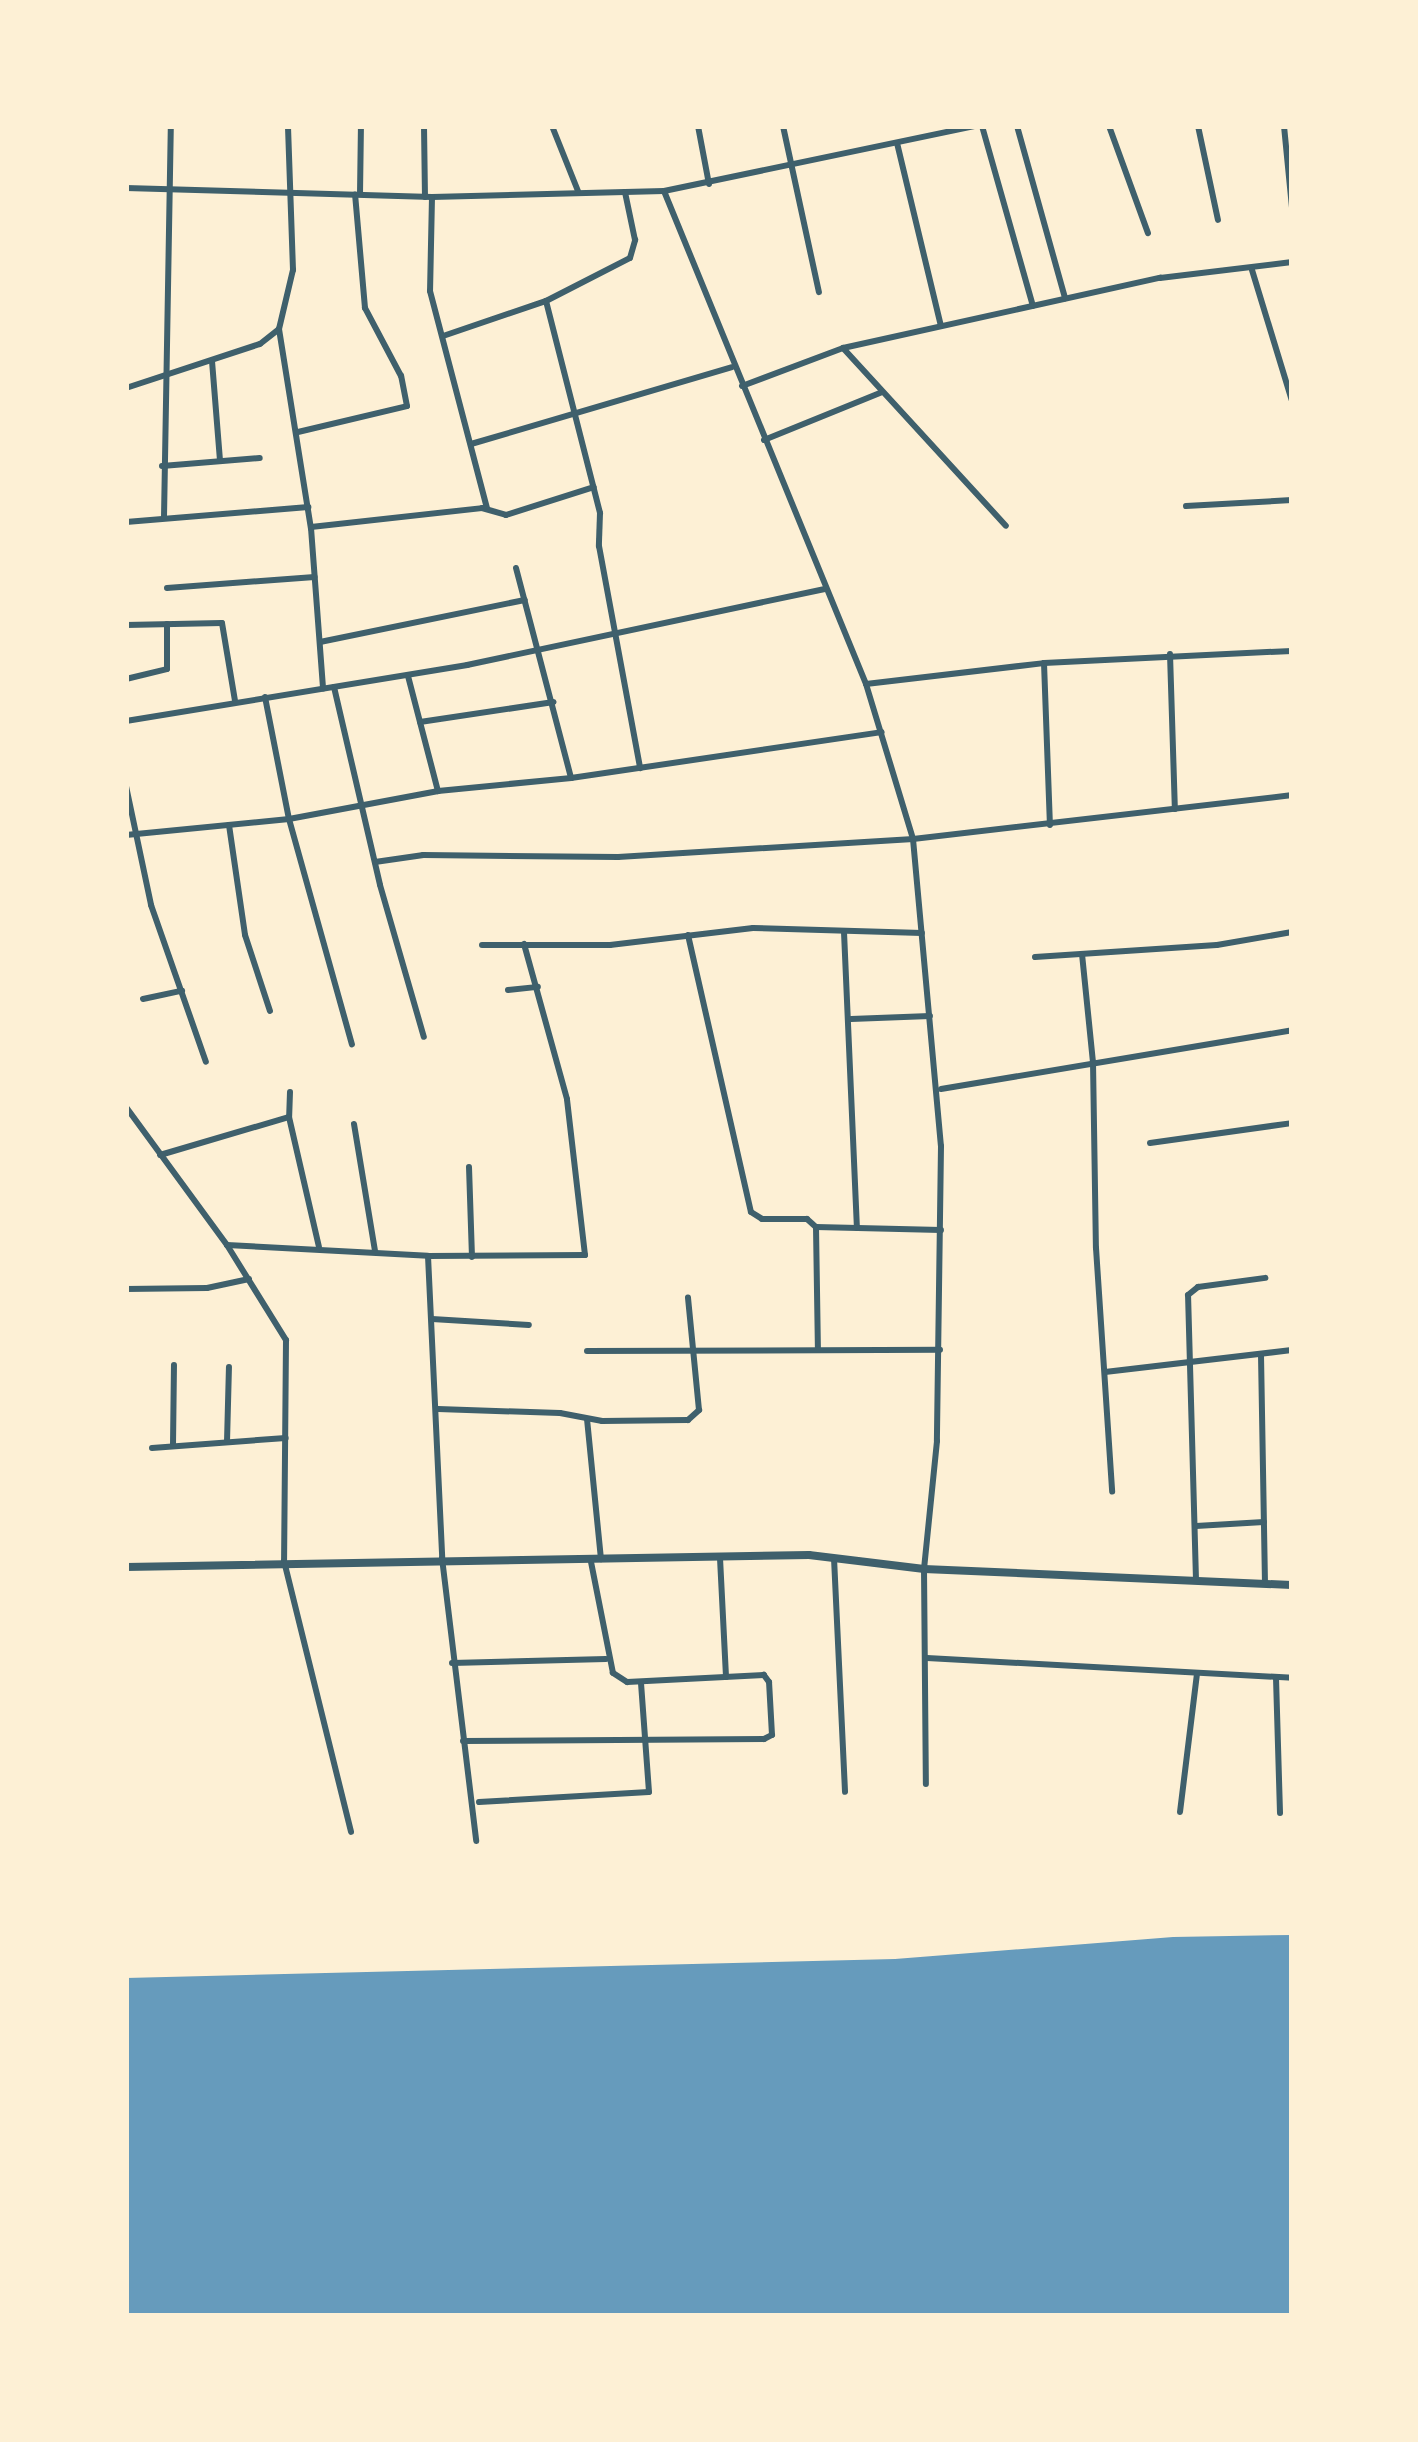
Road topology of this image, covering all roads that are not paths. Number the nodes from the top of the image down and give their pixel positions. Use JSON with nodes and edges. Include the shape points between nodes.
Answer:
{"nodes":[{"id":1,"x":171,"y":126,"type":"edge"},
{"id":2,"x":288,"y":126,"type":"edge"},
{"id":3,"x":361,"y":126,"type":"edge"},
{"id":4,"x":424,"y":126,"type":"edge"},
{"id":5,"x":552,"y":126,"type":"edge"},
{"id":6,"x":698,"y":126,"type":"edge"},
{"id":7,"x":783,"y":126,"type":"edge"},
{"id":8,"x":978,"y":126,"type":"edge"},
{"id":9,"x":1017,"y":126,"type":"edge"},
{"id":10,"x":1109,"y":126,"type":"edge"},
{"id":11,"x":1198,"y":126,"type":"edge"},
{"id":12,"x":1284,"y":126,"type":"edge"},
{"id":13,"x":897,"y":143,"type":"junction"},
{"id":14,"x":793,"y":167,"type":"junction"},
{"id":15,"x":709,"y":184,"type":"junction"},
{"id":16,"x":126,"y":188,"type":"edge"},
{"id":17,"x":170,"y":188,"type":"junction"},
{"id":18,"x":288,"y":191,"type":"junction"},
{"id":19,"x":578,"y":191,"type":"junction"},
{"id":20,"x":664,"y":191,"type":"junction"},
{"id":21,"x":626,"y":192,"type":"junction"},
{"id":22,"x":358,"y":194,"type":"junction"},
{"id":23,"x":428,"y":197,"type":"junction"},
{"id":24,"x":1292,"y":208,"type":"edge"},
{"id":25,"x":1218,"y":220,"type":"dead end"},
{"id":26,"x":1148,"y":233,"type":"dead end"},
{"id":27,"x":1292,"y":262,"type":"edge"},
{"id":28,"x":1252,"y":270,"type":"junction"},
{"id":29,"x":819,"y":292,"type":"dead end"},
{"id":30,"x":1065,"y":298,"type":"junction"},
{"id":31,"x":545,"y":301,"type":"junction"},
{"id":32,"x":1033,"y":306,"type":"junction"},
{"id":33,"x":940,"y":326,"type":"junction"},
{"id":34,"x":279,"y":329,"type":"junction"},
{"id":35,"x":442,"y":337,"type":"junction"},
{"id":36,"x":843,"y":348,"type":"junction"},
{"id":37,"x":212,"y":361,"type":"junction"},
{"id":38,"x":734,"y":366,"type":"junction"},
{"id":39,"x":168,"y":376,"type":"junction"},
{"id":40,"x":742,"y":386,"type":"junction"},
{"id":41,"x":126,"y":388,"type":"edge"},
{"id":42,"x":882,"y":392,"type":"junction"},
{"id":43,"x":1292,"y":401,"type":"edge"},
{"id":44,"x":576,"y":416,"type":"junction"},
{"id":45,"x":298,"y":432,"type":"junction"},
{"id":46,"x":764,"y":440,"type":"junction"},
{"id":47,"x":471,"y":444,"type":"junction"},
{"id":48,"x":260,"y":458,"type":"dead end"},
{"id":49,"x":220,"y":461,"type":"junction"},
{"id":50,"x":162,"y":466,"type":"junction"},
{"id":51,"x":594,"y":488,"type":"junction"},
{"id":52,"x":1292,"y":500,"type":"edge"},
{"id":53,"x":1186,"y":506,"type":"dead end"},
{"id":54,"x":308,"y":507,"type":"junction"},
{"id":55,"x":488,"y":509,"type":"junction"},
{"id":56,"x":164,"y":517,"type":"junction"},
{"id":57,"x":126,"y":522,"type":"edge"},
{"id":58,"x":1006,"y":526,"type":"dead end"},
{"id":59,"x":310,"y":528,"type":"junction"},
{"id":60,"x":516,"y":568,"type":"dead end"},
{"id":61,"x":314,"y":577,"type":"junction"},
{"id":62,"x":166,"y":588,"type":"dead end"},
{"id":63,"x":826,"y":589,"type":"junction"},
{"id":64,"x":526,"y":600,"type":"junction"},
{"id":65,"x":166,"y":624,"type":"junction"},
{"id":66,"x":126,"y":625,"type":"edge"},
{"id":67,"x":616,"y":634,"type":"junction"},
{"id":68,"x":320,"y":642,"type":"junction"},
{"id":69,"x":540,"y":650,"type":"junction"},
{"id":70,"x":1292,"y":651,"type":"edge"},
{"id":71,"x":1170,"y":654,"type":"junction"},
{"id":72,"x":1044,"y":663,"type":"junction"},
{"id":73,"x":408,"y":676,"type":"junction"},
{"id":74,"x":126,"y":679,"type":"edge"},
{"id":75,"x":866,"y":684,"type":"junction"},
{"id":76,"x":334,"y":687,"type":"junction"},
{"id":77,"x":322,"y":688,"type":"junction"},
{"id":78,"x":265,"y":697,"type":"junction"},
{"id":79,"x":235,"y":701,"type":"junction"},
{"id":80,"x":554,"y":702,"type":"junction"},
{"id":81,"x":126,"y":721,"type":"edge"},
{"id":82,"x":420,"y":722,"type":"junction"},
{"id":83,"x":882,"y":732,"type":"junction"},
{"id":84,"x":640,"y":768,"type":"junction"},
{"id":85,"x":571,"y":778,"type":"junction"},
{"id":86,"x":126,"y":786,"type":"edge"},
{"id":87,"x":438,"y":791,"type":"junction"},
{"id":88,"x":1292,"y":795,"type":"edge"},
{"id":89,"x":361,"y":808,"type":"junction"},
{"id":90,"x":1175,"y":809,"type":"junction"},
{"id":91,"x":289,"y":819,"type":"junction"},
{"id":92,"x":229,"y":825,"type":"junction"},
{"id":93,"x":1050,"y":825,"type":"junction"},
{"id":94,"x":131,"y":834,"type":"edge"},
{"id":95,"x":914,"y":839,"type":"junction"},
{"id":96,"x":375,"y":862,"type":"junction"},
{"id":97,"x":844,"y":930,"type":"junction"},
{"id":98,"x":1292,"y":932,"type":"edge"},
{"id":99,"x":922,"y":934,"type":"junction"},
{"id":100,"x":688,"y":935,"type":"junction"},
{"id":101,"x":524,"y":944,"type":"junction"},
{"id":102,"x":482,"y":945,"type":"dead end"},
{"id":103,"x":1082,"y":953,"type":"junction"},
{"id":104,"x":1035,"y":957,"type":"dead end"},
{"id":105,"x":538,"y":987,"type":"junction"},
{"id":106,"x":508,"y":990,"type":"dead end"},
{"id":107,"x":182,"y":991,"type":"junction"},
{"id":108,"x":143,"y":999,"type":"dead end"},
{"id":109,"x":270,"y":1011,"type":"dead end"},
{"id":110,"x":930,"y":1016,"type":"junction"},
{"id":111,"x":851,"y":1019,"type":"junction"},
{"id":112,"x":1292,"y":1030,"type":"edge"},
{"id":113,"x":424,"y":1037,"type":"dead end"},
{"id":114,"x":352,"y":1044,"type":"dead end"},
{"id":115,"x":206,"y":1062,"type":"dead end"},
{"id":116,"x":1093,"y":1062,"type":"junction"},
{"id":117,"x":939,"y":1089,"type":"junction"},
{"id":118,"x":290,"y":1093,"type":"dead end"},
{"id":119,"x":126,"y":1107,"type":"edge"},
{"id":120,"x":289,"y":1117,"type":"junction"},
{"id":121,"x":1292,"y":1123,"type":"edge"},
{"id":122,"x":354,"y":1124,"type":"dead end"},
{"id":123,"x":1150,"y":1143,"type":"dead end"},
{"id":124,"x":160,"y":1155,"type":"junction"},
{"id":125,"x":469,"y":1167,"type":"dead end"},
{"id":126,"x":816,"y":1227,"type":"junction"},
{"id":127,"x":857,"y":1228,"type":"junction"},
{"id":128,"x":940,"y":1230,"type":"junction"},
{"id":129,"x":226,"y":1245,"type":"junction"},
{"id":130,"x":319,"y":1247,"type":"junction"},
{"id":131,"x":375,"y":1251,"type":"junction"},
{"id":132,"x":428,"y":1256,"type":"junction"},
{"id":133,"x":472,"y":1257,"type":"junction"},
{"id":134,"x":1265,"y":1278,"type":"dead end"},
{"id":135,"x":249,"y":1279,"type":"junction"},
{"id":136,"x":126,"y":1289,"type":"edge"},
{"id":137,"x":688,"y":1298,"type":"dead end"},
{"id":138,"x":432,"y":1318,"type":"junction"},
{"id":139,"x":529,"y":1325,"type":"dead end"},
{"id":140,"x":818,"y":1348,"type":"junction"},
{"id":141,"x":940,"y":1350,"type":"junction"},
{"id":142,"x":587,"y":1351,"type":"dead end"},
{"id":143,"x":1292,"y":1351,"type":"edge"},
{"id":144,"x":693,"y":1354,"type":"junction"},
{"id":145,"x":1261,"y":1354,"type":"junction"},
{"id":146,"x":1191,"y":1364,"type":"junction"},
{"id":147,"x":174,"y":1365,"type":"dead end"},
{"id":148,"x":229,"y":1367,"type":"dead end"},
{"id":149,"x":1104,"y":1372,"type":"junction"},
{"id":150,"x":437,"y":1409,"type":"junction"},
{"id":151,"x":587,"y":1419,"type":"junction"},
{"id":152,"x":286,"y":1438,"type":"junction"},
{"id":153,"x":227,"y":1442,"type":"junction"},
{"id":154,"x":173,"y":1446,"type":"junction"},
{"id":155,"x":152,"y":1448,"type":"dead end"},
{"id":156,"x":1112,"y":1491,"type":"dead end"},
{"id":157,"x":1264,"y":1522,"type":"junction"},
{"id":158,"x":1196,"y":1526,"type":"junction"},
{"id":159,"x":442,"y":1558,"type":"junction"},
{"id":160,"x":720,"y":1558,"type":"junction"},
{"id":161,"x":833,"y":1558,"type":"junction"},
{"id":162,"x":284,"y":1562,"type":"junction"},
{"id":163,"x":596,"y":1562,"type":"junction"},
{"id":164,"x":126,"y":1568,"type":"edge"},
{"id":165,"x":924,"y":1569,"type":"junction"},
{"id":166,"x":1196,"y":1580,"type":"junction"},
{"id":167,"x":1265,"y":1584,"type":"junction"},
{"id":168,"x":1292,"y":1585,"type":"edge"},
{"id":169,"x":606,"y":1658,"type":"junction"},
{"id":170,"x":927,"y":1658,"type":"junction"},
{"id":171,"x":452,"y":1663,"type":"junction"},
{"id":172,"x":1197,"y":1673,"type":"junction"},
{"id":173,"x":726,"y":1677,"type":"junction"},
{"id":174,"x":1276,"y":1677,"type":"junction"},
{"id":175,"x":1292,"y":1678,"type":"edge"},
{"id":176,"x":641,"y":1682,"type":"junction"},
{"id":177,"x":646,"y":1739,"type":"junction"},
{"id":178,"x":463,"y":1741,"type":"junction"},
{"id":179,"x":926,"y":1784,"type":"dead end"},
{"id":180,"x":845,"y":1792,"type":"dead end"},
{"id":181,"x":479,"y":1802,"type":"dead end"},
{"id":182,"x":1180,"y":1812,"type":"dead end"},
{"id":183,"x":1280,"y":1813,"type":"dead end"},
{"id":184,"x":351,"y":1832,"type":"dead end"},
{"id":185,"x":476,"y":1841,"type":"dead end"}],
"edges":[{"from":1,"to":17,"type":"street"},
{"from":2,"to":18,"type":"street"},
{"from":3,"to":22,"type":"street"},
{"from":4,"to":23,"type":"street"},
{"from":5,"to":19,"type":"street"},
{"from":6,"to":15,"type":"street"},
{"from":7,"to":14,"type":"street"},
{"from":8,"to":13,"type":"street"},
{"from":8,"to":32,"type":"street"},
{"from":9,"to":30,"type":"street"},
{"from":10,"to":26,"type":"street"},
{"from":11,"to":25,"type":"street"},
{"from":12,"to":24,"type":"street"},
{"from":13,"to":14,"type":"street"},
{"from":13,"to":33,"type":"street"},
{"from":14,"to":15,"type":"street"},
{"from":14,"to":29,"type":"street"},
{"from":15,"to":20,"type":"street"},
{"from":16,"to":17,"type":"street"},
{"from":17,"to":18,"type":"street"},
{"from":17,"to":39,"type":"street"},
{"from":18,"to":22,"type":"street"},
{"from":18,"to":34,"type":"street","via":[[293,270]]},
{"from":19,"to":21,"type":"street"},
{"from":19,"to":23,"type":"street"},
{"from":20,"to":21,"type":"street"},
{"from":20,"to":38,"type":"street"},
{"from":21,"to":31,"type":"street","via":[[634,254]]},
{"from":22,"to":23,"type":"street"},
{"from":22,"to":45,"type":"street","via":[[365,308],[401,376],[407,406]]},
{"from":23,"to":35,"type":"street","via":[[430,291]]},
{"from":27,"to":28,"type":"street"},
{"from":28,"to":30,"type":"street"},
{"from":28,"to":43,"type":"street"},
{"from":30,"to":32,"type":"street"},
{"from":31,"to":35,"type":"street"},
{"from":31,"to":44,"type":"street"},
{"from":32,"to":33,"type":"street"},
{"from":33,"to":36,"type":"street"},
{"from":34,"to":37,"type":"street"},
{"from":34,"to":45,"type":"street"},
{"from":35,"to":47,"type":"street"},
{"from":36,"to":40,"type":"street"},
{"from":36,"to":42,"type":"street"},
{"from":37,"to":39,"type":"street"},
{"from":37,"to":49,"type":"street"},
{"from":38,"to":40,"type":"street"},
{"from":38,"to":44,"type":"street"},
{"from":39,"to":41,"type":"street"},
{"from":39,"to":50,"type":"street"},
{"from":40,"to":46,"type":"street"},
{"from":42,"to":46,"type":"street"},
{"from":42,"to":58,"type":"street"},
{"from":44,"to":47,"type":"street"},
{"from":44,"to":51,"type":"street"},
{"from":45,"to":54,"type":"street"},
{"from":46,"to":63,"type":"street"},
{"from":47,"to":55,"type":"street"},
{"from":48,"to":49,"type":"street"},
{"from":49,"to":50,"type":"street"},
{"from":50,"to":56,"type":"street"},
{"from":51,"to":55,"type":"street","via":[[506,515]]},
{"from":51,"to":67,"type":"street"},
{"from":52,"to":53,"type":"street"},
{"from":54,"to":56,"type":"street"},
{"from":54,"to":59,"type":"street"},
{"from":55,"to":59,"type":"street"},
{"from":56,"to":57,"type":"street"},
{"from":59,"to":61,"type":"street"},
{"from":60,"to":64,"type":"street"},
{"from":61,"to":62,"type":"street"},
{"from":61,"to":68,"type":"street"},
{"from":63,"to":67,"type":"street"},
{"from":63,"to":75,"type":"street"},
{"from":64,"to":68,"type":"street"},
{"from":64,"to":69,"type":"street"},
{"from":65,"to":66,"type":"street"},
{"from":65,"to":74,"type":"street","via":[[167,669]]},
{"from":65,"to":79,"type":"street","via":[[222,623]]},
{"from":67,"to":69,"type":"street"},
{"from":67,"to":84,"type":"street"},
{"from":68,"to":77,"type":"street"},
{"from":69,"to":73,"type":"street"},
{"from":69,"to":80,"type":"street"},
{"from":70,"to":71,"type":"street"},
{"from":71,"to":72,"type":"street"},
{"from":71,"to":90,"type":"street"},
{"from":72,"to":75,"type":"street"},
{"from":72,"to":93,"type":"street"},
{"from":73,"to":76,"type":"street"},
{"from":73,"to":82,"type":"street"},
{"from":75,"to":83,"type":"street"},
{"from":76,"to":77,"type":"street"},
{"from":76,"to":89,"type":"street"},
{"from":77,"to":78,"type":"street"},
{"from":78,"to":79,"type":"street"},
{"from":78,"to":91,"type":"street"},
{"from":79,"to":81,"type":"street"},
{"from":80,"to":82,"type":"street"},
{"from":80,"to":85,"type":"street"},
{"from":82,"to":87,"type":"street"},
{"from":83,"to":84,"type":"street"},
{"from":83,"to":95,"type":"street"},
{"from":84,"to":85,"type":"street"},
{"from":85,"to":87,"type":"street"},
{"from":86,"to":94,"type":"street"},
{"from":87,"to":89,"type":"street"},
{"from":88,"to":90,"type":"street"},
{"from":89,"to":91,"type":"street"},
{"from":89,"to":96,"type":"street"},
{"from":90,"to":93,"type":"street"},
{"from":91,"to":92,"type":"street"},
{"from":91,"to":114,"type":"street"},
{"from":92,"to":94,"type":"street"},
{"from":92,"to":109,"type":"street","via":[[245,935]]},
{"from":93,"to":95,"type":"street"},
{"from":94,"to":107,"type":"street"},
{"from":95,"to":96,"type":"street"},
{"from":95,"to":99,"type":"street"},
{"from":96,"to":113,"type":"street"},
{"from":97,"to":99,"type":"street"},
{"from":97,"to":100,"type":"street"},
{"from":97,"to":111,"type":"street"},
{"from":98,"to":103,"type":"street"},
{"from":99,"to":110,"type":"street"},
{"from":100,"to":101,"type":"street"},
{"from":100,"to":126,"type":"street","via":[[751,1212]]},
{"from":101,"to":102,"type":"street"},
{"from":101,"to":105,"type":"street"},
{"from":103,"to":104,"type":"street"},
{"from":103,"to":116,"type":"street"},
{"from":105,"to":106,"type":"street"},
{"from":105,"to":133,"type":"street","via":[[567,1099],[587,1244],[580,1257]]},
{"from":107,"to":108,"type":"street"},
{"from":107,"to":115,"type":"street"},
{"from":110,"to":111,"type":"street"},
{"from":110,"to":117,"type":"street"},
{"from":111,"to":127,"type":"street"},
{"from":112,"to":116,"type":"street"},
{"from":116,"to":117,"type":"street"},
{"from":116,"to":149,"type":"street"},
{"from":117,"to":128,"type":"street"},
{"from":118,"to":120,"type":"street"},
{"from":119,"to":124,"type":"street"},
{"from":120,"to":124,"type":"street"},
{"from":120,"to":130,"type":"street"},
{"from":121,"to":123,"type":"street"},
{"from":122,"to":131,"type":"street"},
{"from":124,"to":129,"type":"street"},
{"from":125,"to":133,"type":"street"},
{"from":126,"to":127,"type":"street"},
{"from":126,"to":140,"type":"street"},
{"from":127,"to":128,"type":"street"},
{"from":128,"to":141,"type":"street"},
{"from":129,"to":130,"type":"street"},
{"from":129,"to":135,"type":"street"},
{"from":130,"to":131,"type":"street"},
{"from":131,"to":132,"type":"street"},
{"from":132,"to":133,"type":"street"},
{"from":132,"to":138,"type":"street"},
{"from":134,"to":146,"type":"street","via":[[1192,1290]]},
{"from":135,"to":136,"type":"street"},
{"from":135,"to":152,"type":"street","via":[[286,1340]]},
{"from":137,"to":144,"type":"street"},
{"from":138,"to":139,"type":"street"},
{"from":138,"to":150,"type":"street"},
{"from":140,"to":141,"type":"street"},
{"from":140,"to":144,"type":"street"},
{"from":141,"to":165,"type":"street"},
{"from":142,"to":144,"type":"street"},
{"from":143,"to":145,"type":"street"},
{"from":144,"to":151,"type":"street","via":[[693,1418]]},
{"from":145,"to":146,"type":"street"},
{"from":145,"to":157,"type":"street"},
{"from":146,"to":149,"type":"street"},
{"from":146,"to":158,"type":"street"},
{"from":147,"to":154,"type":"street"},
{"from":148,"to":153,"type":"street"},
{"from":149,"to":156,"type":"street"},
{"from":150,"to":151,"type":"street"},
{"from":150,"to":159,"type":"street"},
{"from":151,"to":163,"type":"street"},
{"from":152,"to":153,"type":"street"},
{"from":152,"to":162,"type":"street"},
{"from":153,"to":154,"type":"street"},
{"from":154,"to":155,"type":"street"},
{"from":157,"to":158,"type":"street"},
{"from":157,"to":167,"type":"street"},
{"from":158,"to":166,"type":"street"},
{"from":159,"to":162,"type":"street"},
{"from":159,"to":163,"type":"street"},
{"from":159,"to":171,"type":"street"},
{"from":160,"to":161,"type":"street"},
{"from":160,"to":163,"type":"street"},
{"from":160,"to":173,"type":"street"},
{"from":161,"to":165,"type":"street"},
{"from":161,"to":180,"type":"street"},
{"from":162,"to":164,"type":"street"},
{"from":162,"to":184,"type":"street"},
{"from":163,"to":169,"type":"street"},
{"from":165,"to":166,"type":"street"},
{"from":165,"to":170,"type":"street"},
{"from":166,"to":167,"type":"street"},
{"from":167,"to":168,"type":"street"},
{"from":169,"to":171,"type":"street"},
{"from":169,"to":176,"type":"street","via":[[620,1679]]},
{"from":170,"to":172,"type":"street"},
{"from":170,"to":179,"type":"street"},
{"from":171,"to":178,"type":"street"},
{"from":172,"to":174,"type":"street"},
{"from":172,"to":182,"type":"street"},
{"from":173,"to":176,"type":"street"},
{"from":173,"to":177,"type":"street","via":[[767,1677],[769,1738]]},
{"from":174,"to":175,"type":"street"},
{"from":174,"to":183,"type":"street"},
{"from":176,"to":177,"type":"street"},
{"from":177,"to":178,"type":"street"},
{"from":177,"to":181,"type":"street","via":[[646,1794]]},
{"from":178,"to":185,"type":"street"}]}
